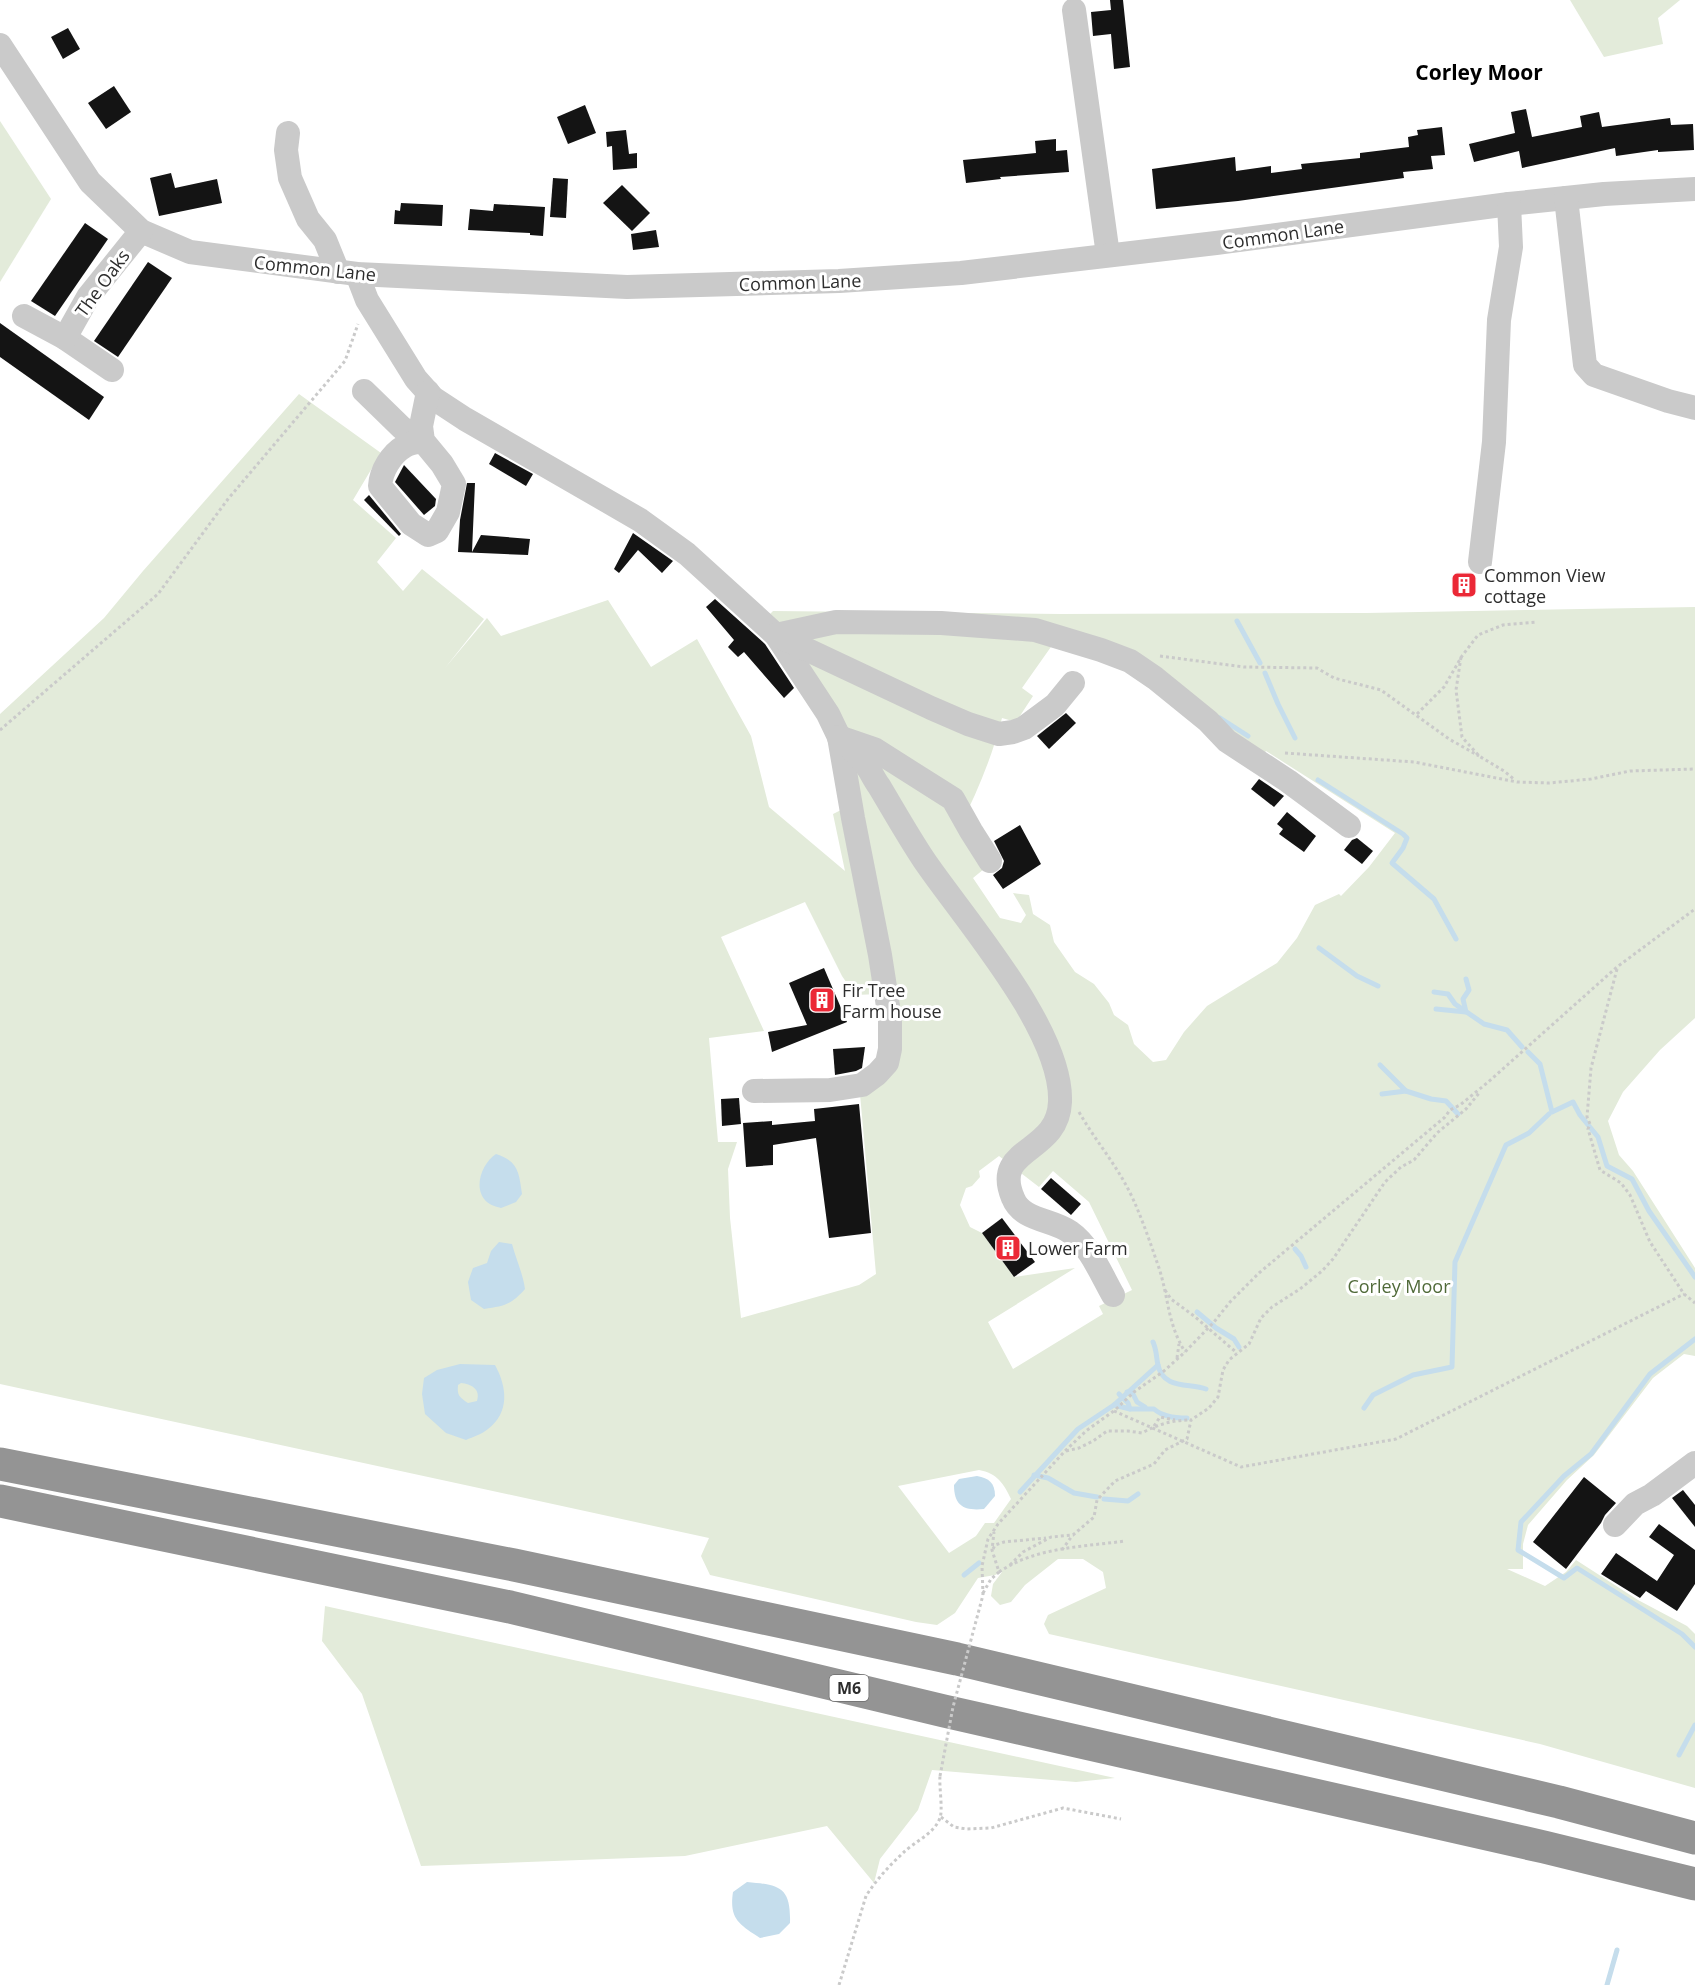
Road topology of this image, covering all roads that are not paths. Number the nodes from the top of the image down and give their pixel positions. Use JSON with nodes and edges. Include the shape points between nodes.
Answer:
{"nodes":[{"id":1,"x":1074,"y":10,"type":"dead end"},
{"id":2,"x":0,"y":45,"type":"edge"},
{"id":3,"x":288,"y":133,"type":"dead end"},
{"id":4,"x":1695,"y":189,"type":"edge"},
{"id":5,"x":1566,"y":198,"type":"junction"},
{"id":6,"x":1509,"y":204,"type":"junction"},
{"id":7,"x":141,"y":231,"type":"junction"},
{"id":8,"x":1108,"y":255,"type":"junction"},
{"id":9,"x":348,"y":273,"type":"junction"},
{"id":10,"x":24,"y":316,"type":"dead end"},
{"id":11,"x":65,"y":338,"type":"junction"},
{"id":12,"x":112,"y":370,"type":"dead end"},
{"id":13,"x":364,"y":391,"type":"dead end"},
{"id":14,"x":428,"y":392,"type":"junction"},
{"id":15,"x":1695,"y":408,"type":"edge"},
{"id":16,"x":1480,"y":562,"type":"dead end"},
{"id":17,"x":776,"y":635,"type":"junction"},
{"id":18,"x":1072,"y":683,"type":"dead end"},
{"id":19,"x":839,"y":738,"type":"junction"},
{"id":20,"x":1348,"y":826,"type":"dead end"},
{"id":21,"x":990,"y":861,"type":"dead end"},
{"id":22,"x":754,"y":1091,"type":"dead end"},
{"id":23,"x":1113,"y":1295,"type":"dead end"},
{"id":24,"x":1695,"y":1463,"type":"edge"},
{"id":25,"x":0,"y":1464,"type":"edge"},
{"id":26,"x":0,"y":1500,"type":"edge"},
{"id":27,"x":1615,"y":1526,"type":"dead end"},
{"id":28,"x":1695,"y":1838,"type":"edge"},
{"id":29,"x":1695,"y":1884,"type":"edge"}],
"edges":[{"from":1,"to":8,"type":"street"},
{"from":2,"to":7,"type":"street","name":"Common Lane","via":[[90,182]]},
{"from":3,"to":9,"type":"street","via":[[290,178],[303,211]]},
{"from":4,"to":5,"type":"street","name":"Common Lane"},
{"from":5,"to":6,"type":"street","name":"Common Lane"},
{"from":5,"to":15,"type":"street","via":[[1585,365],[1594,375]]},
{"from":6,"to":8,"type":"street","name":"Common Lane"},
{"from":6,"to":16,"type":"street","via":[[1511,247],[1499,320],[1494,442]]},
{"from":7,"to":9,"type":"street","name":"Common Lane","via":[[190,252]]},
{"from":7,"to":11,"type":"street","name":"The Oaks","via":[[87,297]]},
{"from":8,"to":9,"type":"street","name":"Common Lane","via":[[839,281],[627,287]]},
{"from":9,"to":14,"type":"street"},
{"from":10,"to":11,"type":"street","name":"The Oaks"},
{"from":11,"to":12,"type":"street","name":"The Oaks"},
{"from":13,"to":14,"type":"street","via":[[402,428],[423,441],[421,426]]},
{"from":14,"to":17,"type":"street","via":[[465,419],[640,520],[687,554]]},
{"from":17,"to":18,"type":"street","via":[[920,703],[999,734],[1024,728],[1055,705]]},
{"from":17,"to":19,"type":"street","via":[[828,714]]},
{"from":17,"to":20,"type":"street","via":[[836,622],[941,623],[1035,630],[1101,650],[1155,678],[1227,741]]},
{"from":19,"to":21,"type":"street","via":[[874,749],[953,799]]},
{"from":19,"to":22,"type":"street","via":[[888,1008],[887,1063],[862,1085],[819,1091]]},
{"from":19,"to":23,"type":"street","via":[[863,761],[922,858],[994,955],[1034,1018],[1058,1078],[1060,1102],[1057,1121],[1048,1135],[1009,1169],[1012,1197],[1026,1214],[1070,1232],[1085,1247]]},
{"from":24,"to":27,"type":"street","via":[[1635,1504]]},
{"from":25,"to":28,"type":"highway","via":[[502,1563],[957,1659]]},
{"from":26,"to":29,"type":"highway","number":"M6","via":[[510,1607]]}]}
